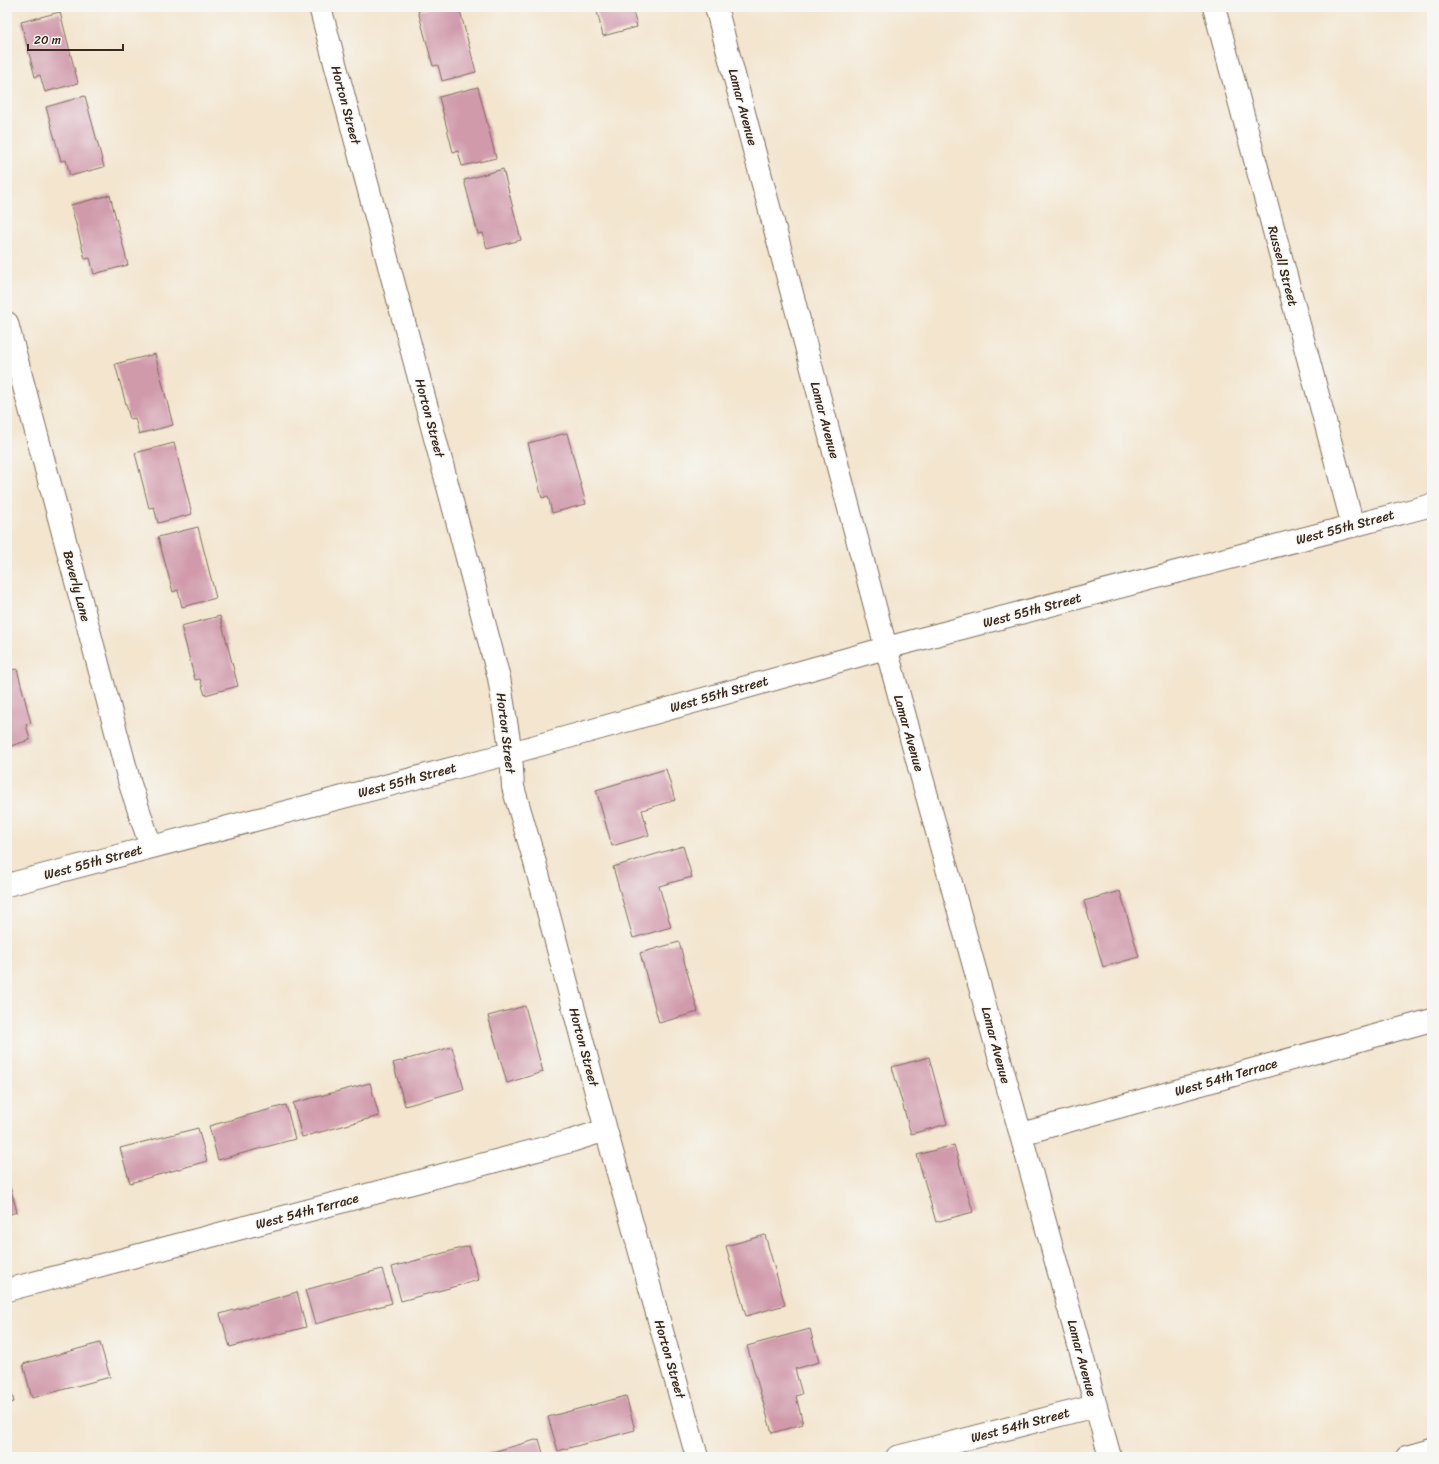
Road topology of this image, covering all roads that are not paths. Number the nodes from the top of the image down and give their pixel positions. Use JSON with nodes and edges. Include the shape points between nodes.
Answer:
{"nodes":[{"id":1,"x":320,"y":7,"type":"edge"},
{"id":2,"x":716,"y":7,"type":"edge"},
{"id":3,"x":1214,"y":7,"type":"edge"},
{"id":4,"x":7,"y":323,"type":"edge"},
{"id":5,"x":1432,"y":505,"type":"edge"},
{"id":6,"x":1353,"y":526,"type":"junction"},
{"id":7,"x":886,"y":648,"type":"junction"},
{"id":8,"x":511,"y":753,"type":"junction"},
{"id":9,"x":151,"y":847,"type":"junction"},
{"id":10,"x":7,"y":885,"type":"edge"},
{"id":11,"x":1432,"y":1020,"type":"edge"},
{"id":12,"x":606,"y":1130,"type":"junction"},
{"id":13,"x":1020,"y":1134,"type":"junction"},
{"id":14,"x":7,"y":1290,"type":"edge"},
{"id":15,"x":1095,"y":1406,"type":"junction"},
{"id":16,"x":1432,"y":1450,"type":"edge"},
{"id":17,"x":697,"y":1457,"type":"edge"},
{"id":18,"x":897,"y":1457,"type":"edge"},
{"id":19,"x":1110,"y":1457,"type":"edge"},
{"id":20,"x":1407,"y":1457,"type":"edge"}],
"edges":[{"from":1,"to":8,"type":"street","name":"Horton Street","via":[[499,678]]},
{"from":2,"to":7,"type":"street","name":"Lamar Avenue"},
{"from":3,"to":6,"type":"street","name":"Russell Street"},
{"from":4,"to":9,"type":"street","name":"Beverly Lane","via":[[130,784]]},
{"from":5,"to":6,"type":"street","name":"West 55th Street"},
{"from":6,"to":7,"type":"street","name":"West 55th Street"},
{"from":7,"to":8,"type":"street","name":"West 55th Street"},
{"from":7,"to":13,"type":"street","name":"Lamar Avenue"},
{"from":8,"to":9,"type":"street","name":"West 55th Street"},
{"from":8,"to":12,"type":"street","name":"Horton Street","via":[[512,787],[534,859]]},
{"from":9,"to":10,"type":"street","name":"West 55th Street"},
{"from":11,"to":13,"type":"street","name":"West 54th Terrace"},
{"from":12,"to":14,"type":"street","name":"West 54th Terrace"},
{"from":12,"to":17,"type":"street","name":"Horton Street"},
{"from":13,"to":15,"type":"street","name":"Lamar Avenue"},
{"from":15,"to":18,"type":"street","name":"West 54th Street"},
{"from":15,"to":19,"type":"street","name":"Lamar Avenue"},
{"from":16,"to":20,"type":"street"}]}
